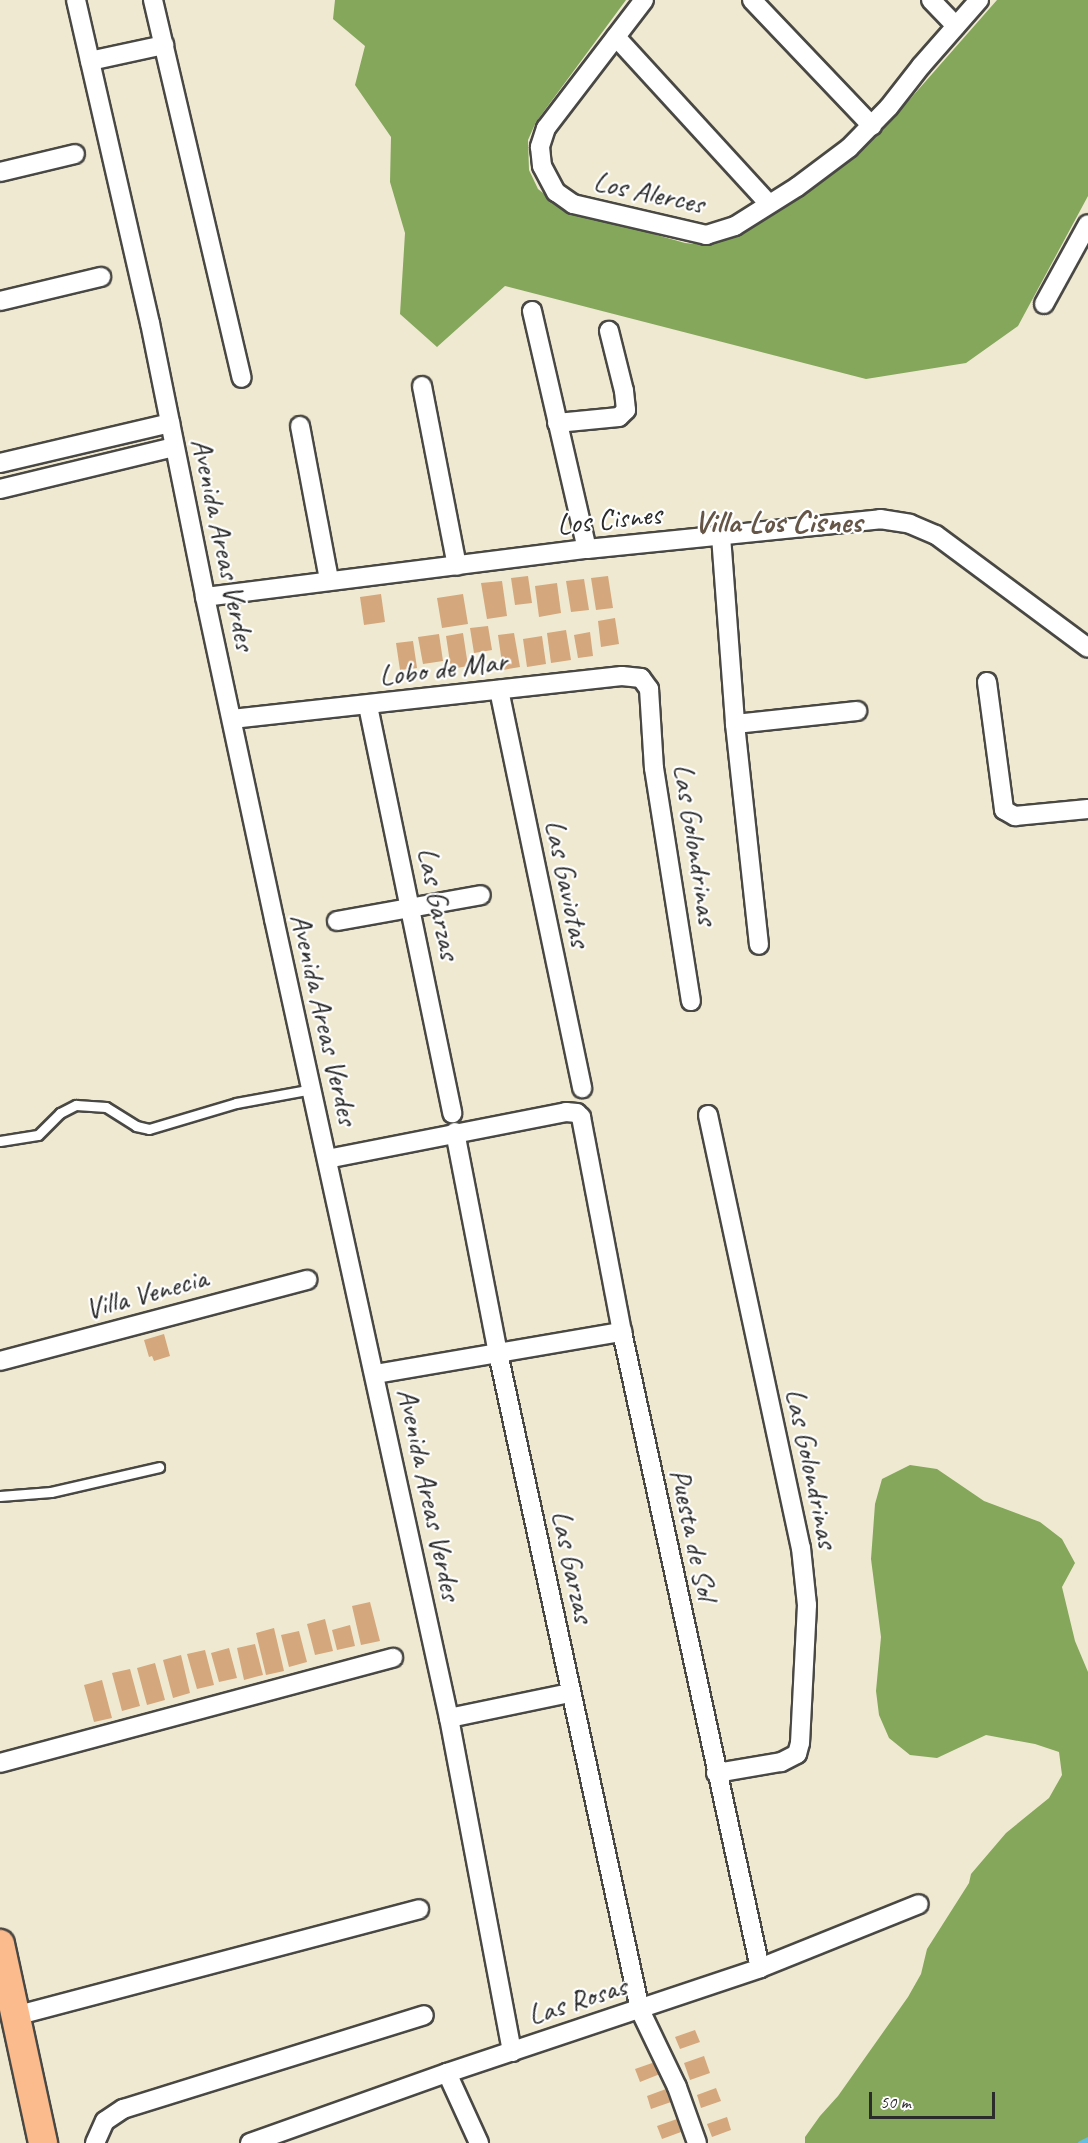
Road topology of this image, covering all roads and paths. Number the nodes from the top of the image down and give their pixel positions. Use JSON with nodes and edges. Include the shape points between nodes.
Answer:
{"nodes":[{"id":1,"x":76,"y":0,"type":"edge"},
{"id":2,"x":153,"y":0,"type":"edge"},
{"id":3,"x":644,"y":0,"type":"edge"},
{"id":4,"x":752,"y":0,"type":"edge"},
{"id":5,"x":931,"y":0,"type":"edge"},
{"id":6,"x":979,"y":0,"type":"edge"},
{"id":7,"x":956,"y":26,"type":"junction"},
{"id":8,"x":616,"y":37,"type":"junction"},
{"id":9,"x":164,"y":45,"type":"junction"},
{"id":10,"x":90,"y":61,"type":"junction"},
{"id":11,"x":872,"y":126,"type":"junction"},
{"id":12,"x":75,"y":154,"type":"dead end"},
{"id":13,"x":0,"y":172,"type":"edge"},
{"id":14,"x":769,"y":204,"type":"junction"},
{"id":15,"x":1088,"y":224,"type":"edge"},
{"id":16,"x":101,"y":277,"type":"dead end"},
{"id":17,"x":0,"y":301,"type":"edge"},
{"id":18,"x":1044,"y":303,"type":"dead end"},
{"id":19,"x":532,"y":311,"type":"dead end"},
{"id":20,"x":609,"y":331,"type":"dead end"},
{"id":21,"x":242,"y":378,"type":"dead end"},
{"id":22,"x":422,"y":386,"type":"dead end"},
{"id":23,"x":170,"y":423,"type":"junction"},
{"id":24,"x":557,"y":423,"type":"junction"},
{"id":25,"x":300,"y":426,"type":"dead end"},
{"id":26,"x":174,"y":447,"type":"junction"},
{"id":27,"x":0,"y":463,"type":"edge"},
{"id":28,"x":0,"y":489,"type":"edge"},
{"id":29,"x":721,"y":536,"type":"junction"},
{"id":30,"x":587,"y":549,"type":"junction"},
{"id":31,"x":458,"y":566,"type":"junction"},
{"id":32,"x":329,"y":580,"type":"junction"},
{"id":33,"x":205,"y":597,"type":"junction"},
{"id":34,"x":1088,"y":648,"type":"edge"},
{"id":35,"x":987,"y":682,"type":"dead end"},
{"id":36,"x":499,"y":690,"type":"junction"},
{"id":37,"x":650,"y":694,"type":"joint"},
{"id":38,"x":368,"y":706,"type":"junction"},
{"id":39,"x":857,"y":711,"type":"dead end"},
{"id":40,"x":232,"y":719,"type":"junction"},
{"id":41,"x":735,"y":724,"type":"junction"},
{"id":42,"x":1088,"y":809,"type":"edge"},
{"id":43,"x":481,"y":895,"type":"dead end"},
{"id":44,"x":411,"y":908,"type":"junction"},
{"id":45,"x":337,"y":921,"type":"dead end"},
{"id":46,"x":759,"y":945,"type":"dead end"},
{"id":47,"x":691,"y":1001,"type":"dead end"},
{"id":48,"x":582,"y":1088,"type":"dead end"},
{"id":49,"x":312,"y":1089,"type":"junction"},
{"id":50,"x":452,"y":1113,"type":"dead end"},
{"id":51,"x":708,"y":1115,"type":"dead end"},
{"id":52,"x":455,"y":1132,"type":"junction"},
{"id":53,"x":0,"y":1141,"type":"edge"},
{"id":54,"x":327,"y":1158,"type":"junction"},
{"id":55,"x":308,"y":1280,"type":"dead end"},
{"id":56,"x":622,"y":1332,"type":"junction"},
{"id":57,"x":498,"y":1353,"type":"junction"},
{"id":58,"x":0,"y":1361,"type":"edge"},
{"id":59,"x":375,"y":1374,"type":"junction"},
{"id":60,"x":159,"y":1467,"type":"dead end"},
{"id":61,"x":0,"y":1496,"type":"edge"},
{"id":62,"x":393,"y":1658,"type":"dead end"},
{"id":63,"x":570,"y":1692,"type":"junction"},
{"id":64,"x":449,"y":1718,"type":"junction"},
{"id":65,"x":0,"y":1763,"type":"edge"},
{"id":66,"x":716,"y":1773,"type":"junction"},
{"id":67,"x":919,"y":1904,"type":"dead end"},
{"id":68,"x":419,"y":1909,"type":"dead end"},
{"id":69,"x":0,"y":1944,"type":"edge"},
{"id":70,"x":760,"y":1968,"type":"junction"},
{"id":71,"x":4,"y":1979,"type":"edge"},
{"id":72,"x":640,"y":2010,"type":"junction"},
{"id":73,"x":424,"y":2015,"type":"dead end"},
{"id":74,"x":15,"y":2028,"type":"junction"},
{"id":75,"x":512,"y":2052,"type":"junction"},
{"id":76,"x":447,"y":2073,"type":"junction"},
{"id":77,"x":43,"y":2143,"type":"edge"},
{"id":78,"x":95,"y":2143,"type":"edge"},
{"id":79,"x":250,"y":2143,"type":"edge"},
{"id":80,"x":479,"y":2143,"type":"edge"},
{"id":81,"x":697,"y":2143,"type":"edge"}],
"edges":[{"from":1,"to":10,"type":"street","name":"Avenida Areas Verdes"},
{"from":2,"to":9,"type":"street"},
{"from":3,"to":8,"type":"street","name":"Los Alerces"},
{"from":4,"to":11,"type":"street"},
{"from":5,"to":7,"type":"street"},
{"from":6,"to":7,"type":"street","name":"Los Alerces"},
{"from":7,"to":11,"type":"street","name":"Los Alerces"},
{"from":8,"to":14,"type":"street"},
{"from":8,"to":14,"type":"street","name":"Los Alerces","via":[[542,138],[542,166],[556,192],[583,208],[706,235],[725,231]]},
{"from":9,"to":10,"type":"street"},
{"from":9,"to":21,"type":"street"},
{"from":10,"to":23,"type":"street","name":"Avenida Areas Verdes"},
{"from":11,"to":14,"type":"street","name":"Los Alerces","via":[[823,169]]},
{"from":12,"to":13,"type":"street"},
{"from":15,"to":18,"type":"street"},
{"from":16,"to":17,"type":"street"},
{"from":19,"to":24,"type":"street"},
{"from":20,"to":24,"type":"street","via":[[626,410],[619,417]]},
{"from":22,"to":31,"type":"street"},
{"from":23,"to":26,"type":"street","name":"Avenida Areas Verdes"},
{"from":23,"to":27,"type":"street"},
{"from":24,"to":30,"type":"street"},
{"from":25,"to":32,"type":"street"},
{"from":26,"to":28,"type":"street"},
{"from":26,"to":33,"type":"street","name":"Avenida Areas Verdes"},
{"from":29,"to":30,"type":"street","name":"Los Cisnes"},
{"from":29,"to":34,"type":"street","name":"Los Cisnes","via":[[865,519],[910,524],[959,549]]},
{"from":29,"to":41,"type":"street"},
{"from":30,"to":31,"type":"street","name":"Los Cisnes"},
{"from":31,"to":32,"type":"street","name":"Los Cisnes"},
{"from":32,"to":33,"type":"street","name":"Los Cisnes"},
{"from":33,"to":40,"type":"street","name":"Avenida Areas Verdes"},
{"from":35,"to":42,"type":"street","via":[[1004,810],[1015,816]]},
{"from":36,"to":37,"type":"street","name":"Lobo de Mar","via":[[636,676],[645,681]]},
{"from":36,"to":38,"type":"street","name":"Lobo de Mar"},
{"from":36,"to":48,"type":"street","name":"Las Gaviotas"},
{"from":37,"to":47,"type":"street","name":"Las Golondrinas","via":[[654,768]]},
{"from":38,"to":40,"type":"street","name":"Lobo de Mar"},
{"from":38,"to":44,"type":"street","name":"Las Garzas"},
{"from":39,"to":41,"type":"street"},
{"from":40,"to":49,"type":"street","name":"Avenida Areas Verdes"},
{"from":41,"to":46,"type":"street"},
{"from":43,"to":44,"type":"street"},
{"from":44,"to":45,"type":"street"},
{"from":44,"to":50,"type":"street","name":"Las Garzas"},
{"from":49,"to":53,"type":"lane","via":[[236,1102],[149,1129],[136,1126],[106,1107],[76,1105],[60,1113],[38,1135]]},
{"from":49,"to":54,"type":"street","name":"Avenida Areas Verdes"},
{"from":51,"to":66,"type":"street","name":"Las Golondrinas","via":[[801,1548],[807,1605],[800,1743],[796,1754],[782,1762]]},
{"from":52,"to":54,"type":"street"},
{"from":52,"to":56,"type":"street","name":"Puesta de Sol","via":[[577,1113],[583,1121]]},
{"from":52,"to":57,"type":"street","name":"Las Garzas"},
{"from":54,"to":59,"type":"street","name":"Avenida Areas Verdes"},
{"from":55,"to":58,"type":"street","name":"Villa Venecia"},
{"from":56,"to":57,"type":"street"},
{"from":56,"to":66,"type":"street","name":"Puesta de Sol"},
{"from":57,"to":59,"type":"street"},
{"from":57,"to":63,"type":"street","name":"Las Garzas"},
{"from":59,"to":64,"type":"street","name":"Avenida Areas Verdes"},
{"from":60,"to":61,"type":"lane","via":[[51,1492]]},
{"from":62,"to":65,"type":"street"},
{"from":63,"to":64,"type":"street"},
{"from":63,"to":72,"type":"street","name":"Las Garzas"},
{"from":64,"to":75,"type":"street","name":"Avenida Areas Verdes"},
{"from":66,"to":70,"type":"street","name":"Puesta de Sol"},
{"from":67,"to":70,"type":"street","name":"Las Rosas"},
{"from":68,"to":74,"type":"street"},
{"from":69,"to":71,"type":"main road"},
{"from":70,"to":72,"type":"street","name":"Las Rosas"},
{"from":71,"to":74,"type":"main road"},
{"from":72,"to":75,"type":"street","name":"Las Rosas"},
{"from":72,"to":81,"type":"street","name":"Las Garzas","via":[[677,2087]]},
{"from":73,"to":78,"type":"street","via":[[123,2109],[105,2121]]},
{"from":74,"to":77,"type":"main road"},
{"from":75,"to":76,"type":"street","name":"Las Rosas"},
{"from":76,"to":79,"type":"street","name":"Las Rosas"},
{"from":76,"to":80,"type":"street"}]}
